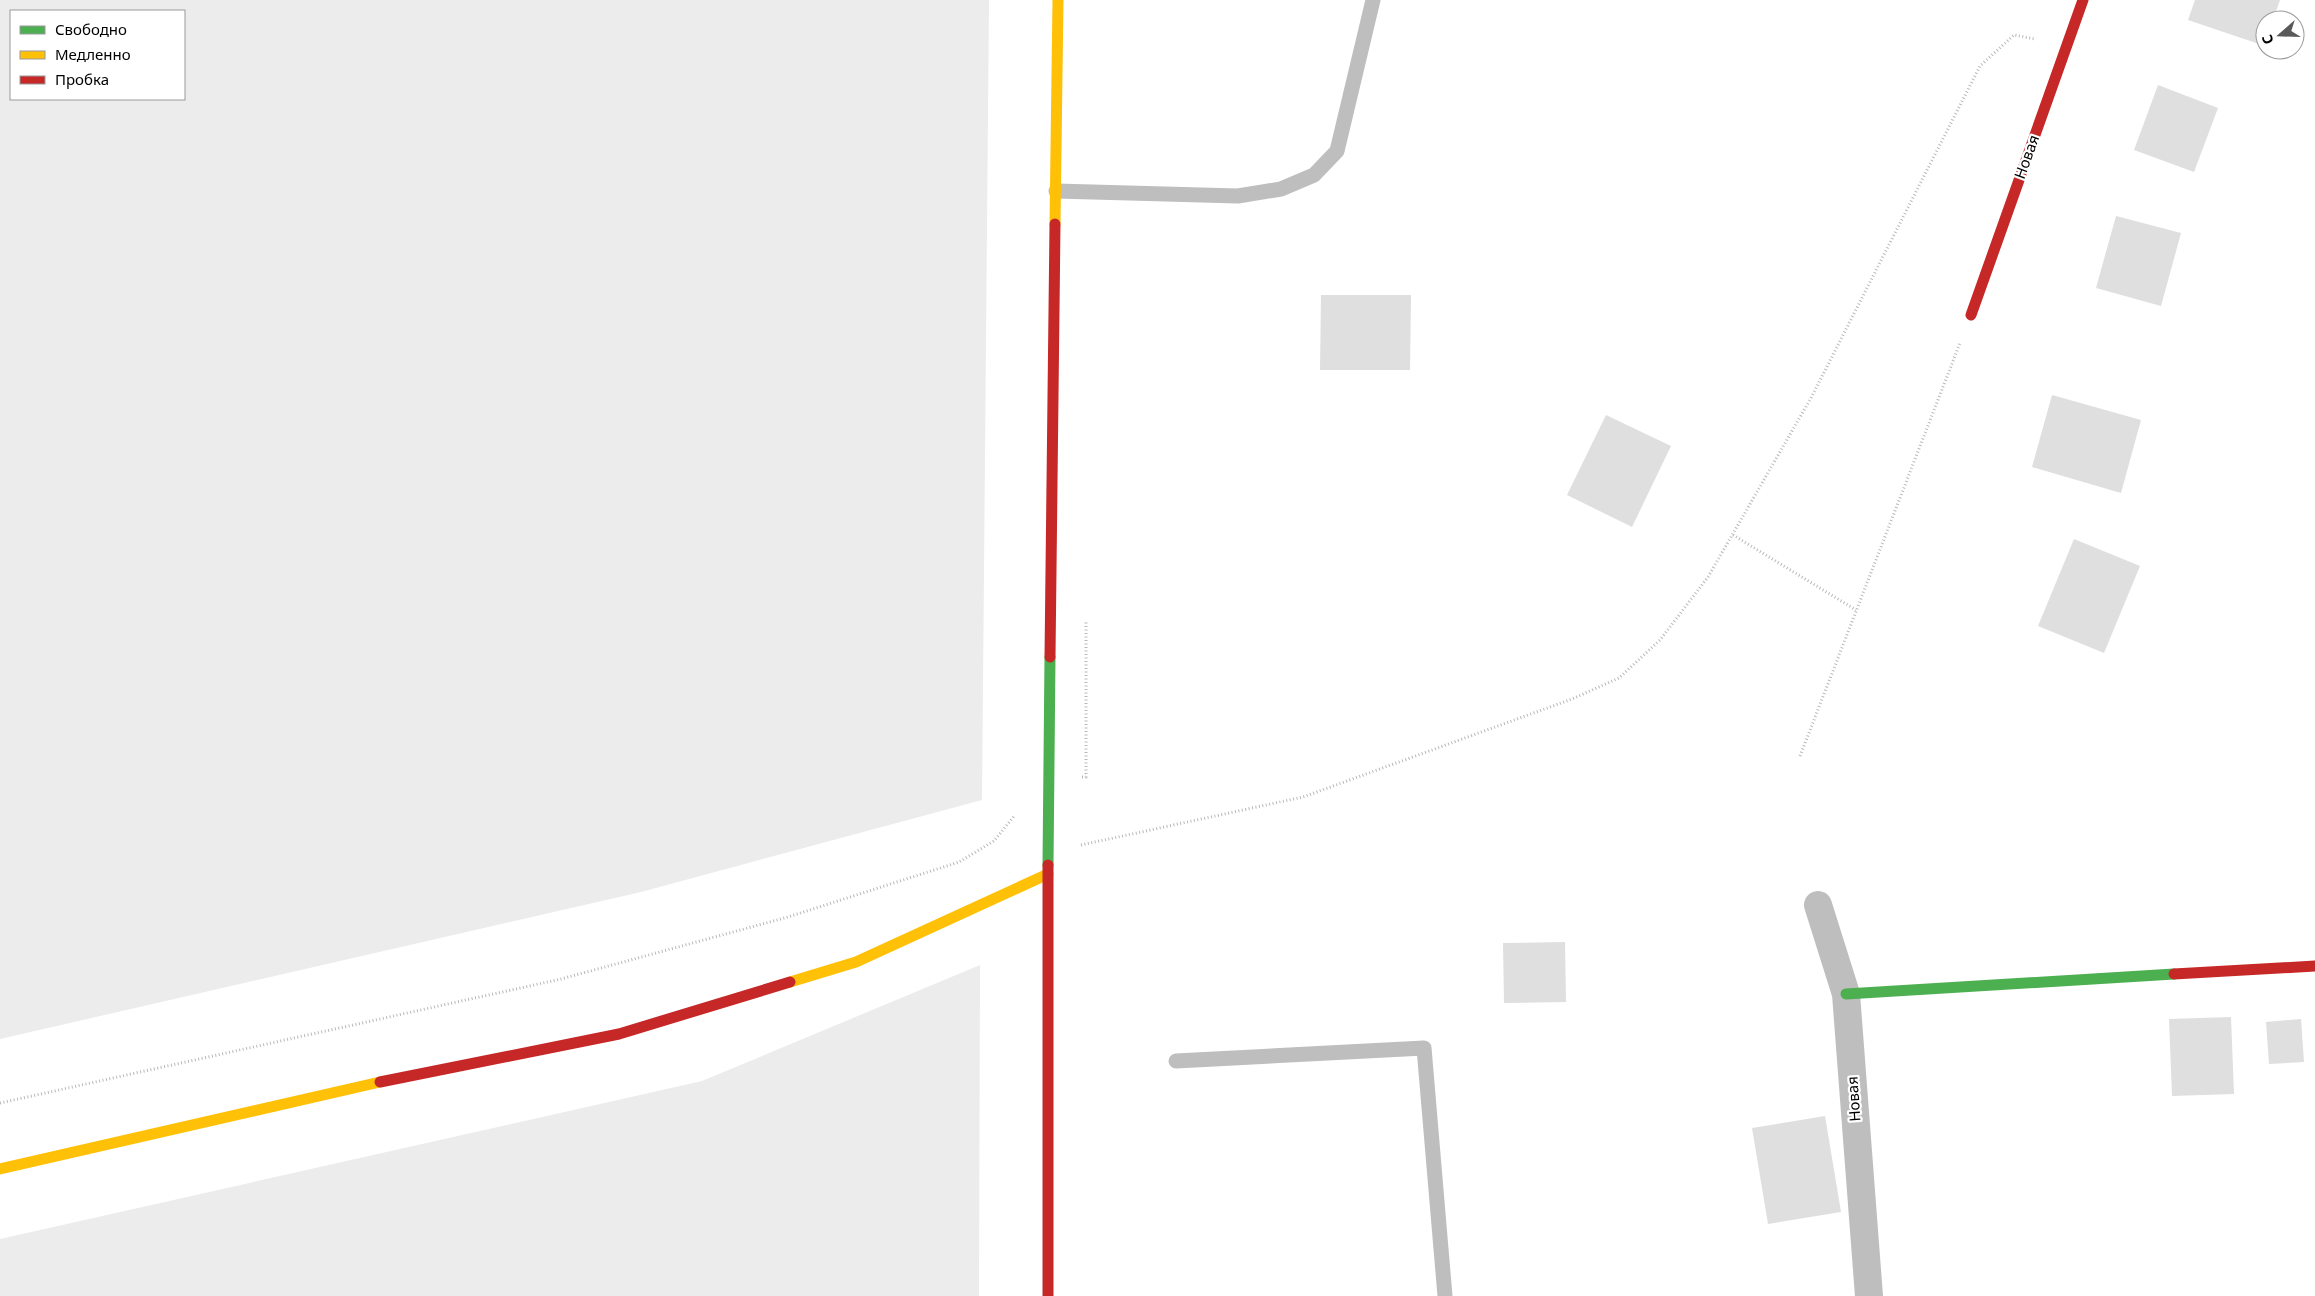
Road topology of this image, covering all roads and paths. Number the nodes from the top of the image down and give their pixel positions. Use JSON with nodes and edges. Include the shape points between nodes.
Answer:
{"nodes":[{"id":1,"x":1058,"y":0,"type":"edge"},
{"id":2,"x":1373,"y":0,"type":"edge"},
{"id":3,"x":2084,"y":0,"type":"edge"},
{"id":4,"x":2067,"y":46,"type":"junction"},
{"id":5,"x":1056,"y":191,"type":"junction"},
{"id":6,"x":1971,"y":315,"type":"joint"},
{"id":7,"x":1732,"y":535,"type":"junction"},
{"id":8,"x":1856,"y":610,"type":"junction"},
{"id":9,"x":1800,"y":756,"type":"dead end"},
{"id":10,"x":1016,"y":814,"type":"dead end"},
{"id":11,"x":1049,"y":852,"type":"junction"},
{"id":12,"x":1048,"y":874,"type":"junction"},
{"id":13,"x":1818,"y":906,"type":"dead end"},
{"id":14,"x":2315,"y":966,"type":"edge"},
{"id":15,"x":1846,"y":994,"type":"junction"},
{"id":16,"x":1176,"y":1061,"type":"dead end"},
{"id":17,"x":0,"y":1103,"type":"edge"},
{"id":18,"x":0,"y":1169,"type":"edge"},
{"id":19,"x":1048,"y":1296,"type":"edge"},
{"id":20,"x":1445,"y":1296,"type":"edge"},
{"id":21,"x":1869,"y":1296,"type":"edge"}],
"edges":[{"from":1,"to":5,"type":"street"},
{"from":2,"to":5,"type":"lane","via":[[1337,151],[1314,175],[1281,189],[1238,196]]},
{"from":3,"to":4,"type":"street","name":"Новая"},
{"from":4,"to":6,"type":"street","name":"Новая"},
{"from":4,"to":7,"type":"path","via":[[2014,35],[1980,66],[1811,398]]},
{"from":5,"to":11,"type":"street"},
{"from":6,"to":8,"type":"path"},
{"from":7,"to":8,"type":"path"},
{"from":7,"to":11,"type":"path","via":[[1708,577],[1660,640],[1619,678],[1572,699],[1303,796]]},
{"from":8,"to":9,"type":"path"},
{"from":10,"to":17,"type":"path","via":[[994,842],[959,862],[788,917],[561,979]]},
{"from":11,"to":12,"type":"street"},
{"from":12,"to":18,"type":"street","via":[[856,962],[619,1034],[426,1072]]},
{"from":12,"to":19,"type":"street"},
{"from":13,"to":15,"type":"street","name":"Новая"},
{"from":14,"to":15,"type":"street"},
{"from":15,"to":21,"type":"street","name":"Новая"},
{"from":16,"to":20,"type":"lane","via":[[1424,1048]]}]}
